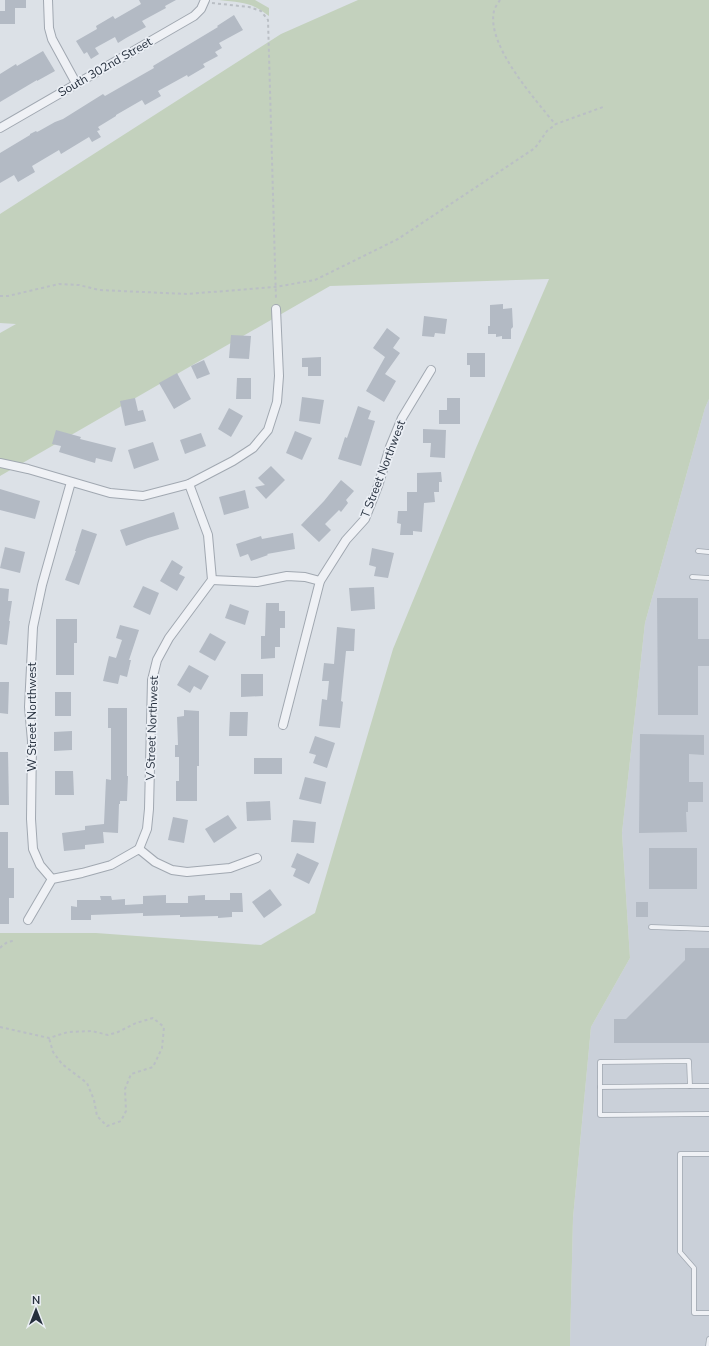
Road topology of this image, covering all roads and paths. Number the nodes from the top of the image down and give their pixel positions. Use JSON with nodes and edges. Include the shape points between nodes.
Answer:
{"nodes":[{"id":1,"x":48,"y":0,"type":"edge"},
{"id":2,"x":500,"y":0,"type":"edge"},
{"id":3,"x":205,"y":1,"type":"edge"},
{"id":4,"x":76,"y":83,"type":"junction"},
{"id":5,"x":603,"y":107,"type":"dead end"},
{"id":6,"x":556,"y":124,"type":"junction"},
{"id":7,"x":0,"y":128,"type":"edge"},
{"id":8,"x":275,"y":287,"type":"junction"},
{"id":9,"x":0,"y":296,"type":"edge"},
{"id":10,"x":276,"y":309,"type":"joint"},
{"id":11,"x":431,"y":370,"type":"dead end"},
{"id":12,"x":0,"y":463,"type":"edge"},
{"id":13,"x":71,"y":482,"type":"junction"},
{"id":14,"x":189,"y":484,"type":"junction"},
{"id":15,"x":698,"y":551,"type":"dead end"},
{"id":16,"x":709,"y":552,"type":"edge"},
{"id":17,"x":692,"y":577,"type":"dead end"},
{"id":18,"x":709,"y":578,"type":"edge"},
{"id":19,"x":212,"y":580,"type":"junction"},
{"id":20,"x":320,"y":581,"type":"junction"},
{"id":21,"x":283,"y":725,"type":"dead end"},
{"id":22,"x":139,"y":849,"type":"junction"},
{"id":23,"x":257,"y":858,"type":"dead end"},
{"id":24,"x":52,"y":879,"type":"junction"},
{"id":25,"x":28,"y":920,"type":"dead end"},
{"id":26,"x":651,"y":927,"type":"dead end"},
{"id":27,"x":709,"y":928,"type":"edge"},
{"id":28,"x":16,"y":941,"type":"dead end"},
{"id":29,"x":0,"y":948,"type":"edge"},
{"id":30,"x":0,"y":1027,"type":"edge"},
{"id":31,"x":49,"y":1038,"type":"junction"},
{"id":32,"x":690,"y":1086,"type":"junction"},
{"id":33,"x":709,"y":1086,"type":"edge"},
{"id":34,"x":600,"y":1087,"type":"junction"},
{"id":35,"x":709,"y":1114,"type":"edge"},
{"id":36,"x":709,"y":1154,"type":"edge"},
{"id":37,"x":709,"y":1313,"type":"edge"},
{"id":38,"x":709,"y":1339,"type":"edge"},
{"id":39,"x":708,"y":1346,"type":"edge"}],
"edges":[{"from":1,"to":4,"type":"street","via":[[52,39]]},
{"from":2,"to":6,"type":"path","via":[[494,10],[493,22],[499,44],[520,80]]},
{"from":3,"to":4,"type":"street","name":"South 302nd Street","via":[[194,16]]},
{"from":3,"to":8,"type":"path","via":[[249,6],[261,11],[268,20]]},
{"from":4,"to":7,"type":"street","name":"South 302nd Street"},
{"from":5,"to":6,"type":"path"},
{"from":6,"to":8,"type":"path","via":[[547,131],[535,148],[398,239],[315,280]]},
{"from":8,"to":9,"type":"path","via":[[187,294],[99,290],[59,284]]},
{"from":8,"to":10,"type":"path"},
{"from":10,"to":14,"type":"street","via":[[279,376],[277,402],[268,430],[252,448],[233,461]]},
{"from":11,"to":20,"type":"street","name":"T Street Northwest","via":[[402,418],[365,519],[346,540]]},
{"from":12,"to":13,"type":"street"},
{"from":13,"to":14,"type":"street","via":[[110,493],[143,496]]},
{"from":13,"to":24,"type":"street","name":"W Street Northwest","via":[[33,627],[29,707],[32,741],[33,849],[40,865]]},
{"from":14,"to":19,"type":"street","via":[[208,535]]},
{"from":15,"to":16,"type":"lane"},
{"from":17,"to":18,"type":"lane"},
{"from":19,"to":20,"type":"street","via":[[257,582],[287,576]]},
{"from":19,"to":22,"type":"street","name":"V Street Northwest","via":[[169,638],[157,660],[152,680],[149,809],[147,829]]},
{"from":20,"to":21,"type":"street","name":"T Street Northwest"},
{"from":22,"to":23,"type":"street","via":[[155,862],[172,870],[187,872],[230,868]]},
{"from":22,"to":24,"type":"street","via":[[110,865]]},
{"from":24,"to":25,"type":"street"},
{"from":26,"to":27,"type":"lane"},
{"from":28,"to":29,"type":"path","via":[[10,941]]},
{"from":30,"to":31,"type":"path"},
{"from":31,"to":31,"type":"path","via":[[53,1052],[62,1064],[87,1083],[97,1116],[107,1126],[121,1121],[126,1111],[125,1089],[131,1074],[152,1067],[162,1048],[164,1027],[153,1018],[108,1035],[92,1031],[68,1032]]},
{"from":32,"to":33,"type":"lane"},
{"from":32,"to":34,"type":"lane"},
{"from":32,"to":34,"type":"lane","via":[[689,1061],[600,1062]]},
{"from":34,"to":35,"type":"lane","via":[[600,1115]]},
{"from":36,"to":37,"type":"lane","via":[[680,1154],[680,1252],[694,1268],[694,1313]]},
{"from":38,"to":39,"type":"lane"}]}
